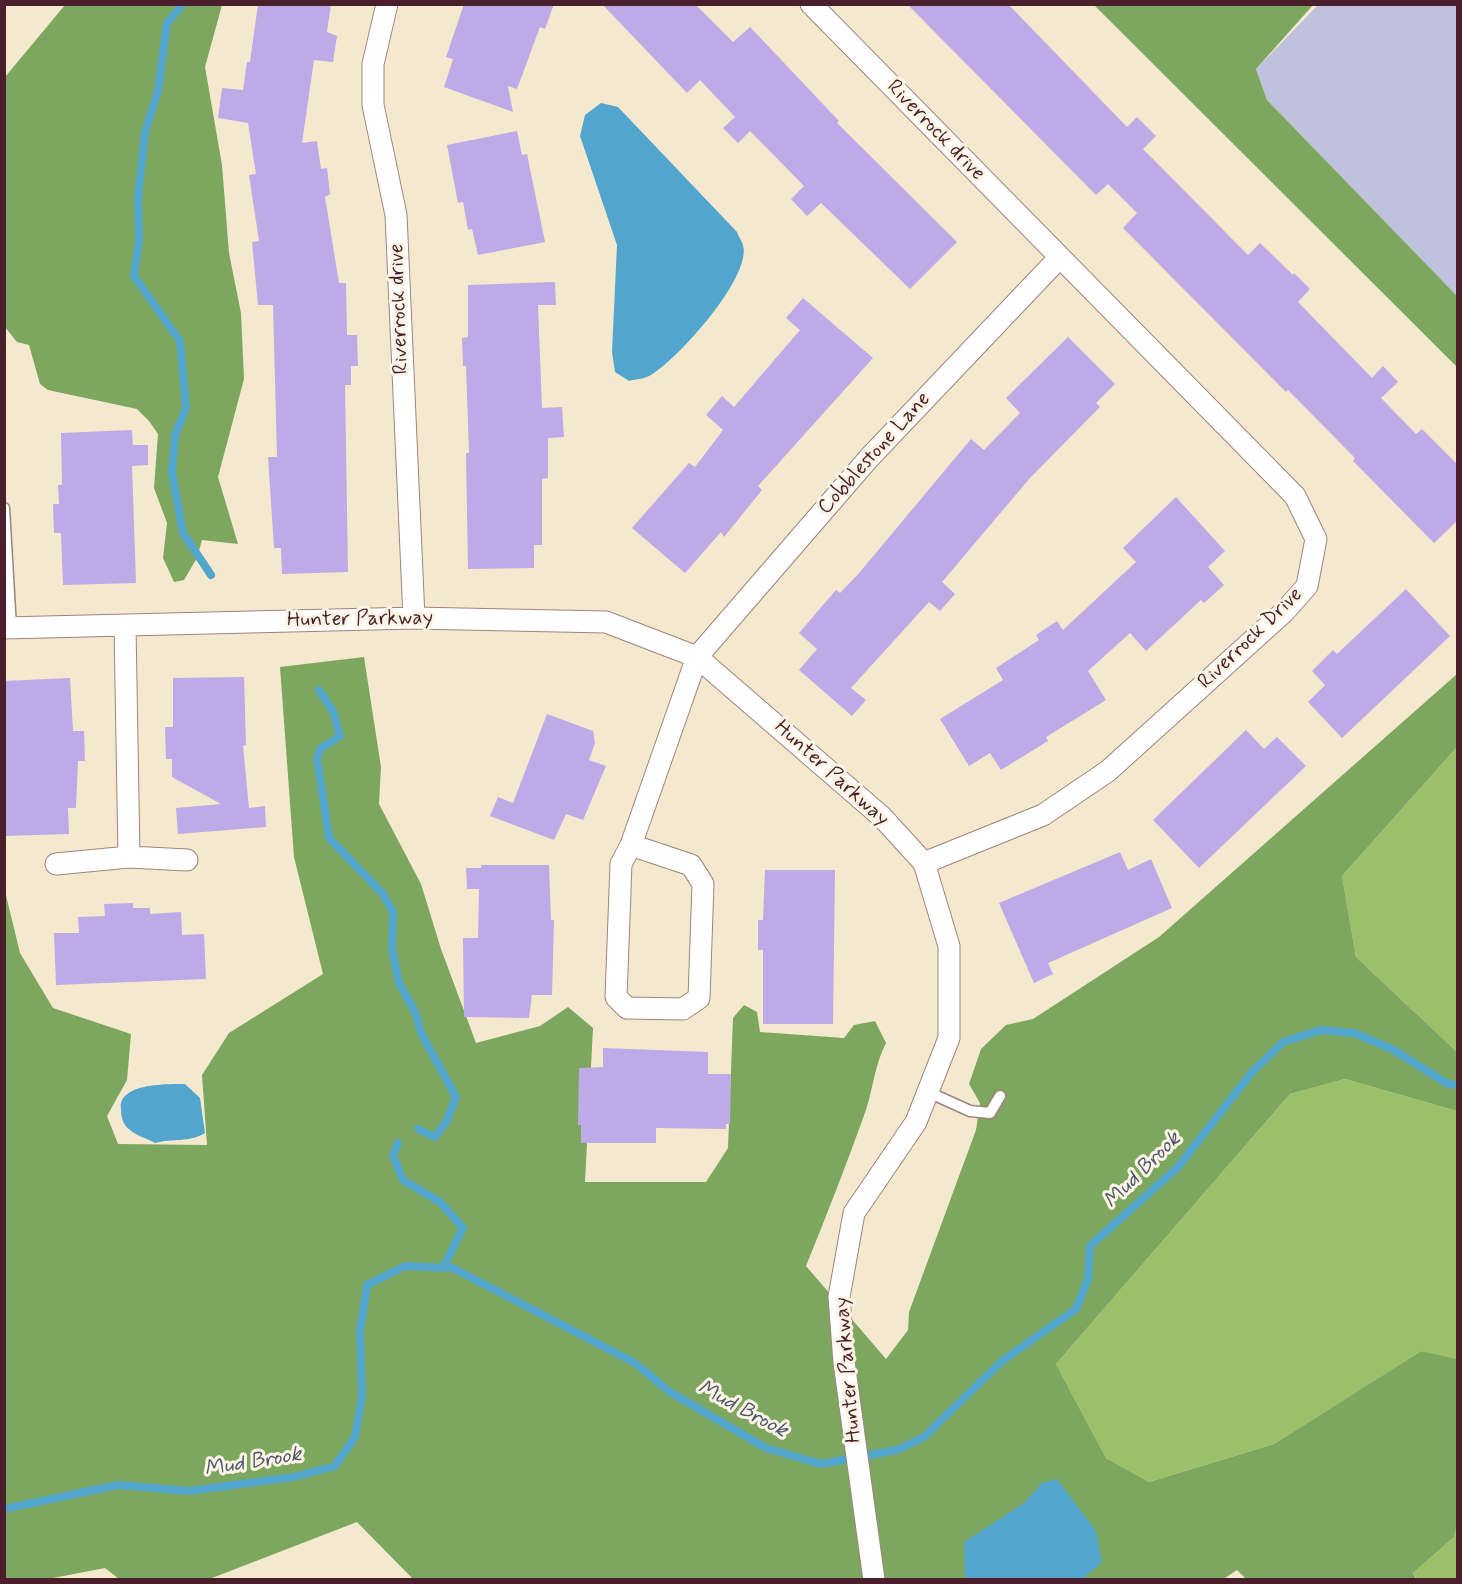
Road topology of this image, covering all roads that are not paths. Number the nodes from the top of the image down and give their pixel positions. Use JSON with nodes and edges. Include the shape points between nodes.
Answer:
{"nodes":[{"id":1,"x":387,"y":4,"type":"edge"},
{"id":2,"x":811,"y":4,"type":"edge"},
{"id":3,"x":1059,"y":258,"type":"junction"},
{"id":4,"x":4,"y":508,"type":"edge"},
{"id":5,"x":6,"y":570,"type":"edge"},
{"id":6,"x":414,"y":618,"type":"junction"},
{"id":7,"x":125,"y":627,"type":"junction"},
{"id":8,"x":8,"y":628,"type":"edge"},
{"id":9,"x":697,"y":657,"type":"junction"},
{"id":10,"x":631,"y":845,"type":"junction"},
{"id":11,"x":129,"y":857,"type":"junction"},
{"id":12,"x":186,"y":860,"type":"dead end"},
{"id":13,"x":924,"y":863,"type":"junction"},
{"id":14,"x":56,"y":864,"type":"dead end"},
{"id":15,"x":928,"y":1092,"type":"junction"},
{"id":16,"x":1000,"y":1096,"type":"dead end"},
{"id":17,"x":874,"y":1580,"type":"edge"}],
"edges":[{"from":1,"to":6,"type":"street","name":"Riverrock drive","via":[[373,64],[373,105],[396,215]]},
{"from":2,"to":3,"type":"street","name":"Riverrock drive"},
{"from":3,"to":9,"type":"street","name":"Cobblestone Lane","via":[[869,458]]},
{"from":3,"to":13,"type":"street","name":"Riverrock Drive","via":[[1295,496],[1316,539],[1307,586],[1284,612],[1108,771],[1044,815]]},
{"from":4,"to":5,"type":"lane"},
{"from":5,"to":8,"type":"lane"},
{"from":6,"to":7,"type":"street","name":"Hunter Parkway"},
{"from":6,"to":9,"type":"street","name":"Hunter Parkway","via":[[606,622]]},
{"from":7,"to":8,"type":"street","name":"Hunter Parkway"},
{"from":7,"to":11,"type":"street"},
{"from":9,"to":10,"type":"street"},
{"from":9,"to":13,"type":"street","name":"Hunter Parkway","via":[[882,817]]},
{"from":10,"to":10,"type":"street","via":[[621,864],[616,997],[627,1008],[683,1009],[699,998],[703,884],[691,865]]},
{"from":11,"to":12,"type":"street"},
{"from":11,"to":14,"type":"street"},
{"from":13,"to":15,"type":"street","name":"Hunter Parkway","via":[[949,946],[949,1038]]},
{"from":15,"to":16,"type":"lane","via":[[965,1109],[990,1113]]},
{"from":15,"to":17,"type":"street","name":"Hunter Parkway","via":[[916,1122],[854,1214],[839,1297],[844,1362]]}]}
